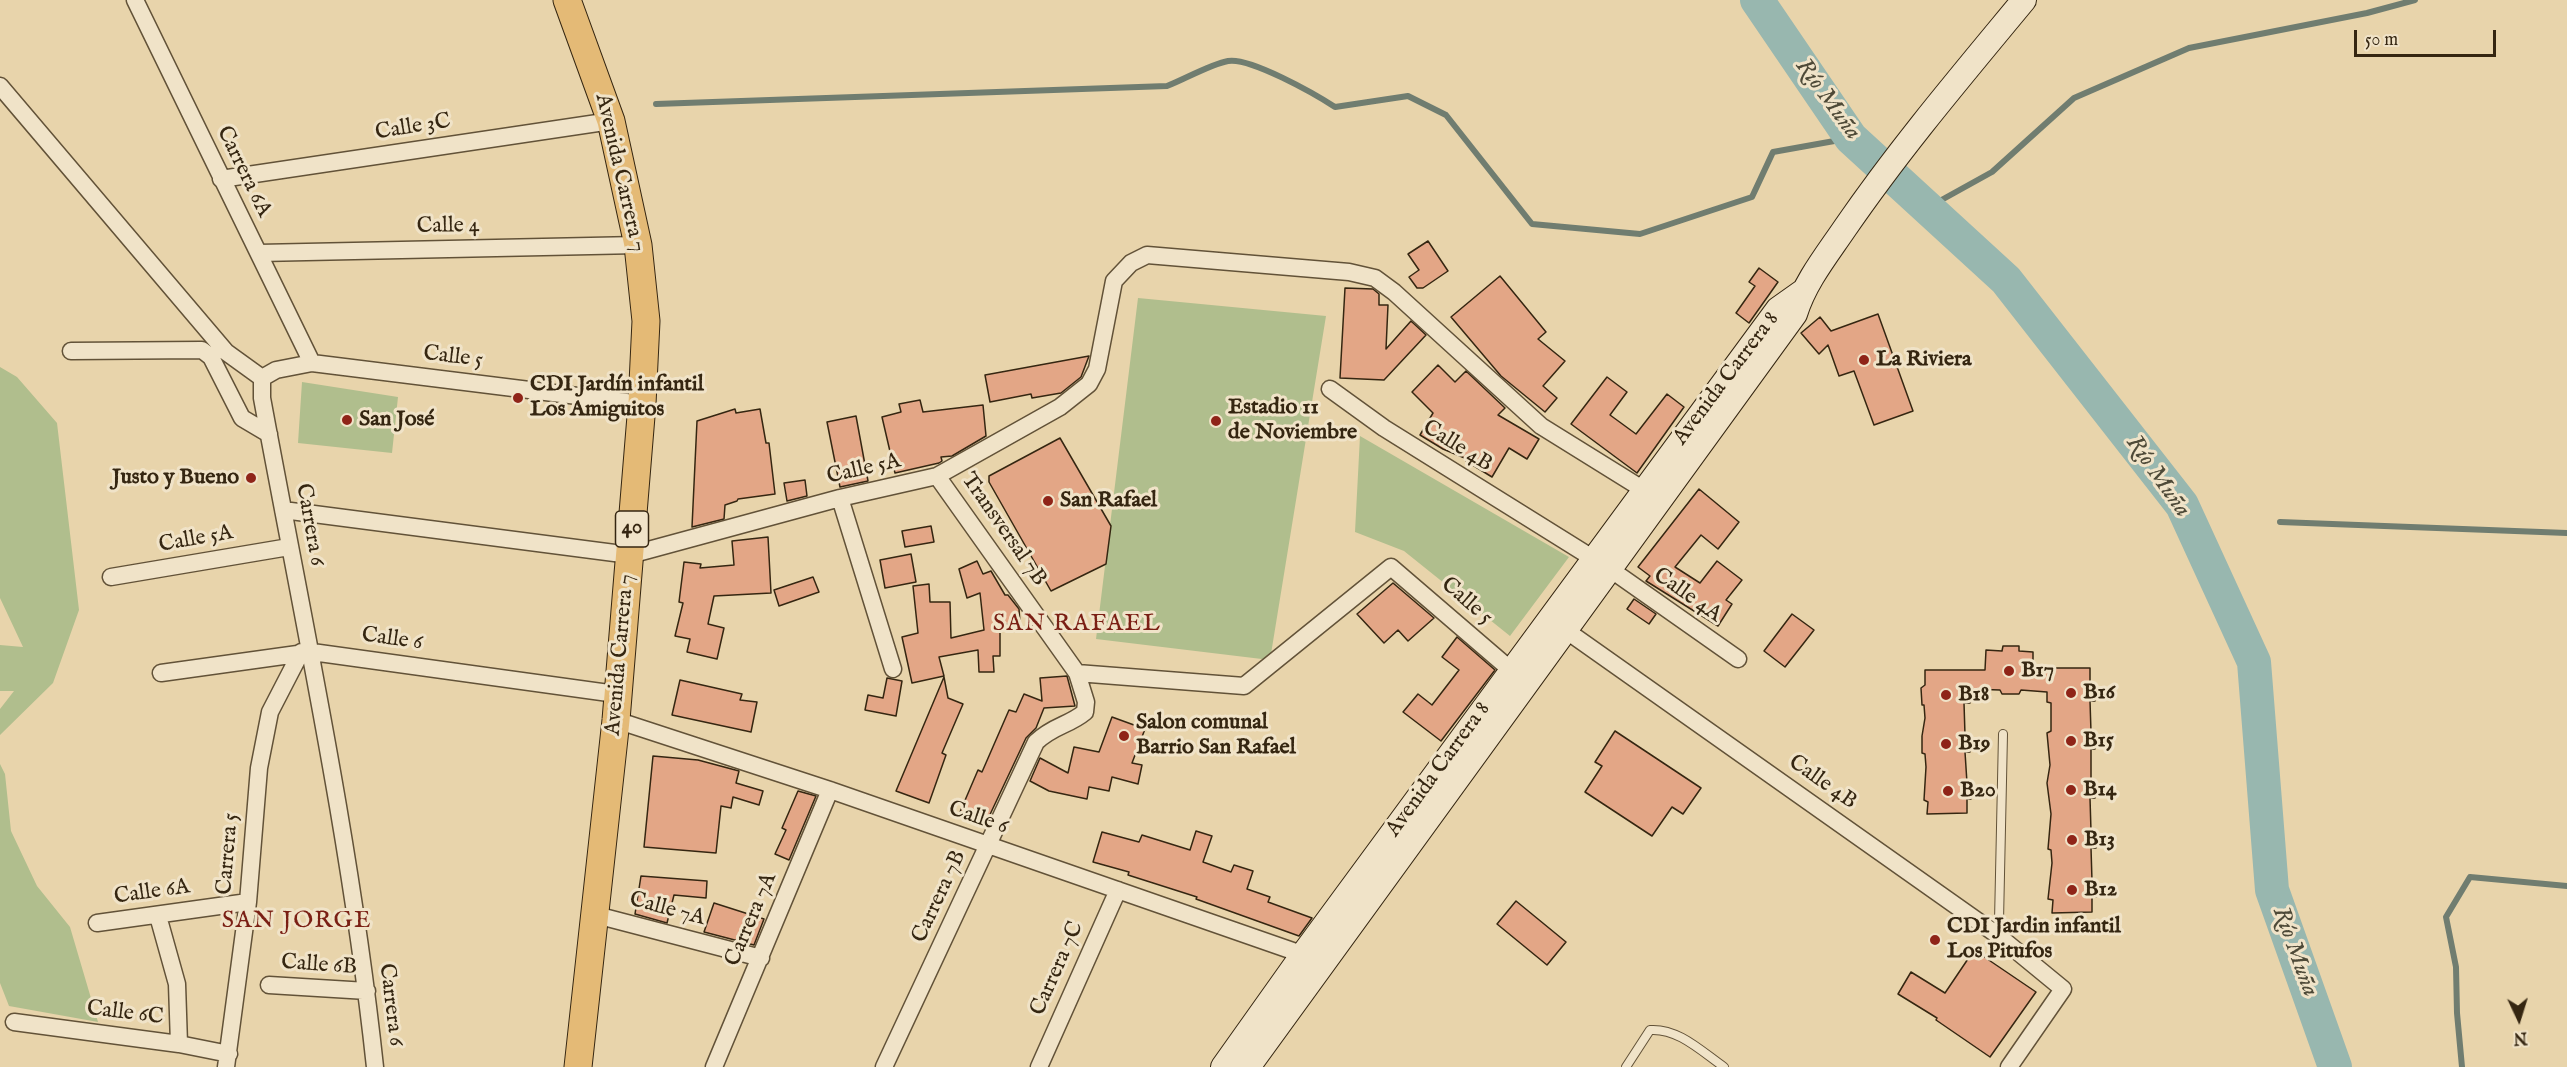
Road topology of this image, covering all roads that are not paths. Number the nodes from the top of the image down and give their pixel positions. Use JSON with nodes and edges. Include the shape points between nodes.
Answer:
{"nodes":[{"id":1,"x":135,"y":0,"type":"edge"},
{"id":2,"x":567,"y":0,"type":"edge"},
{"id":3,"x":2024,"y":0,"type":"edge"},
{"id":4,"x":0,"y":86,"type":"edge"},
{"id":5,"x":611,"y":121,"type":"junction"},
{"id":6,"x":221,"y":179,"type":"junction"},
{"id":7,"x":638,"y":245,"type":"junction"},
{"id":8,"x":258,"y":253,"type":"junction"},
{"id":9,"x":1802,"y":292,"type":"junction"},
{"id":10,"x":71,"y":351,"type":"dead end"},
{"id":11,"x":312,"y":363,"type":"junction"},
{"id":12,"x":262,"y":378,"type":"junction"},
{"id":13,"x":1329,"y":389,"type":"dead end"},
{"id":14,"x":642,"y":404,"type":"junction"},
{"id":15,"x":269,"y":434,"type":"junction"},
{"id":16,"x":937,"y":476,"type":"junction"},
{"id":17,"x":1644,"y":490,"type":"junction"},
{"id":18,"x":840,"y":498,"type":"junction"},
{"id":19,"x":283,"y":510,"type":"junction"},
{"id":20,"x":289,"y":547,"type":"junction"},
{"id":21,"x":630,"y":555,"type":"junction"},
{"id":22,"x":1602,"y":564,"type":"junction"},
{"id":23,"x":111,"y":577,"type":"dead end"},
{"id":24,"x":1558,"y":624,"type":"junction"},
{"id":25,"x":306,"y":652,"type":"junction"},
{"id":26,"x":1738,"y":659,"type":"dead end"},
{"id":27,"x":893,"y":669,"type":"dead end"},
{"id":28,"x":1512,"y":671,"type":"junction"},
{"id":29,"x":1077,"y":673,"type":"junction"},
{"id":30,"x":161,"y":674,"type":"dead end"},
{"id":31,"x":1086,"y":702,"type":"joint"},
{"id":32,"x":616,"y":707,"type":"junction"},
{"id":33,"x":2004,"y":734,"type":"dead end"},
{"id":34,"x":831,"y":790,"type":"junction"},
{"id":35,"x":988,"y":847,"type":"junction"},
{"id":36,"x":1118,"y":890,"type":"junction"},
{"id":37,"x":248,"y":902,"type":"junction"},
{"id":38,"x":596,"y":915,"type":"junction"},
{"id":39,"x":158,"y":916,"type":"junction"},
{"id":40,"x":98,"y":923,"type":"dead end"},
{"id":41,"x":1996,"y":934,"type":"junction"},
{"id":42,"x":761,"y":958,"type":"junction"},
{"id":43,"x":1315,"y":959,"type":"junction"},
{"id":44,"x":269,"y":985,"type":"dead end"},
{"id":45,"x":367,"y":991,"type":"junction"},
{"id":46,"x":14,"y":1022,"type":"dead end"},
{"id":47,"x":179,"y":1044,"type":"junction"},
{"id":48,"x":227,"y":1060,"type":"edge"},
{"id":49,"x":375,"y":1067,"type":"edge"},
{"id":50,"x":578,"y":1067,"type":"edge"},
{"id":51,"x":714,"y":1067,"type":"edge"},
{"id":52,"x":884,"y":1067,"type":"edge"},
{"id":53,"x":1039,"y":1067,"type":"edge"},
{"id":54,"x":1223,"y":1067,"type":"edge"},
{"id":55,"x":1248,"y":1067,"type":"edge"},
{"id":56,"x":1626,"y":1067,"type":"edge"},
{"id":57,"x":1724,"y":1067,"type":"edge"},
{"id":58,"x":2008,"y":1067,"type":"edge"}],
"edges":[{"from":1,"to":6,"type":"street","name":"Carrera 6A"},
{"from":2,"to":5,"type":"main road","name":"Avenida Carrera 7","number":"40"},
{"from":3,"to":9,"type":"street","via":[[1903,147]]},
{"from":4,"to":12,"type":"street","via":[[226,352]]},
{"from":5,"to":6,"type":"street","name":"Calle 3C"},
{"from":5,"to":7,"type":"main road","name":"Avenida Carrera 7","number":"40"},
{"from":6,"to":8,"type":"street","name":"Carrera 6A"},
{"from":7,"to":8,"type":"street","name":"Calle 4"},
{"from":7,"to":14,"type":"main road","name":"Avenida Carrera 7","number":"40","via":[[646,321]]},
{"from":8,"to":11,"type":"street","name":"Carrera 6A"},
{"from":9,"to":17,"type":"street","name":"Avenida Carrera 8","via":[[1778,309]]},
{"from":9,"to":22,"type":"street","name":"Avenida Carrera 8","via":[[1795,314]]},
{"from":10,"to":15,"type":"street","via":[[202,350],[211,357],[242,418]]},
{"from":11,"to":12,"type":"street","name":"Calle 5","via":[[276,370]]},
{"from":11,"to":14,"type":"street","name":"Calle 5"},
{"from":12,"to":15,"type":"street","name":"Carrera 6"},
{"from":13,"to":22,"type":"street","name":"Calle 4B","via":[[1384,428]]},
{"from":14,"to":21,"type":"main road","name":"Avenida Carrera 7","number":"40"},
{"from":15,"to":19,"type":"street","name":"Carrera 6"},
{"from":16,"to":17,"type":"street","name":"Calle 5A","via":[[1060,407],[1089,384],[1097,369],[1114,281],[1131,263],[1147,255],[1349,272],[1375,278],[1541,426]]},
{"from":16,"to":18,"type":"street","name":"Calle 5A"},
{"from":16,"to":29,"type":"street","name":"Transversal 7B"},
{"from":17,"to":22,"type":"street","name":"Avenida Carrera 8"},
{"from":18,"to":21,"type":"street","name":"Calle 5A"},
{"from":18,"to":27,"type":"street"},
{"from":19,"to":20,"type":"street","name":"Carrera 6"},
{"from":19,"to":21,"type":"street"},
{"from":20,"to":23,"type":"street","name":"Calle 5A"},
{"from":20,"to":25,"type":"street","name":"Carrera 6"},
{"from":21,"to":32,"type":"main road","name":"Avenida Carrera 7","number":"40"},
{"from":22,"to":24,"type":"street","name":"Avenida Carrera 8"},
{"from":22,"to":26,"type":"street","name":"Calle 4A"},
{"from":24,"to":28,"type":"street","name":"Avenida Carrera 8"},
{"from":24,"to":41,"type":"street","name":"Calle 4B"},
{"from":24,"to":43,"type":"street","name":"Avenida Carrera 8"},
{"from":25,"to":30,"type":"street","name":"Calle 6"},
{"from":25,"to":32,"type":"street","name":"Calle 6"},
{"from":25,"to":37,"type":"street","name":"Carrera 5","via":[[270,712],[259,768]]},
{"from":25,"to":45,"type":"street","name":"Carrera 6"},
{"from":28,"to":29,"type":"street","name":"Calle 5","via":[[1391,567],[1244,686]]},
{"from":28,"to":43,"type":"street","name":"Avenida Carrera 8"},
{"from":29,"to":31,"type":"street","name":"Transversal 7B"},
{"from":31,"to":35,"type":"street","name":"Carrera 7B","via":[[1085,712],[1078,718],[1049,730],[1036,742]]},
{"from":32,"to":34,"type":"street","name":"Calle 6"},
{"from":32,"to":38,"type":"main road","name":"Avenida Carrera 7","number":"40"},
{"from":33,"to":41,"type":"lane"},
{"from":34,"to":35,"type":"street","name":"Calle 6"},
{"from":34,"to":42,"type":"street","name":"Carrera 7A"},
{"from":35,"to":36,"type":"street","name":"Calle 6"},
{"from":35,"to":52,"type":"street","name":"Carrera 7B"},
{"from":36,"to":43,"type":"street","name":"Calle 6"},
{"from":36,"to":53,"type":"street","name":"Carrera 7C"},
{"from":37,"to":39,"type":"street","name":"Calle 6A"},
{"from":37,"to":48,"type":"street","name":"Carrera 5"},
{"from":38,"to":42,"type":"street","name":"Calle 7A"},
{"from":38,"to":50,"type":"main road","name":"Avenida Carrera 7","number":"40"},
{"from":39,"to":40,"type":"street","name":"Calle 6A"},
{"from":39,"to":47,"type":"street","via":[[177,984]]},
{"from":41,"to":58,"type":"street","name":"Calle 4B","via":[[2063,989]]},
{"from":42,"to":51,"type":"street","name":"Carrera 7A"},
{"from":43,"to":54,"type":"street","name":"Avenida Carrera 8"},
{"from":43,"to":55,"type":"street","name":"Avenida Carrera 8"},
{"from":44,"to":45,"type":"street","name":"Calle 6B"},
{"from":45,"to":49,"type":"street","name":"Carrera 6"},
{"from":46,"to":47,"type":"street","name":"Calle 6C"},
{"from":47,"to":48,"type":"street","name":"Calle 6C"},
{"from":56,"to":57,"type":"lane","via":[[1650,1030],[1664,1029]]}]}
